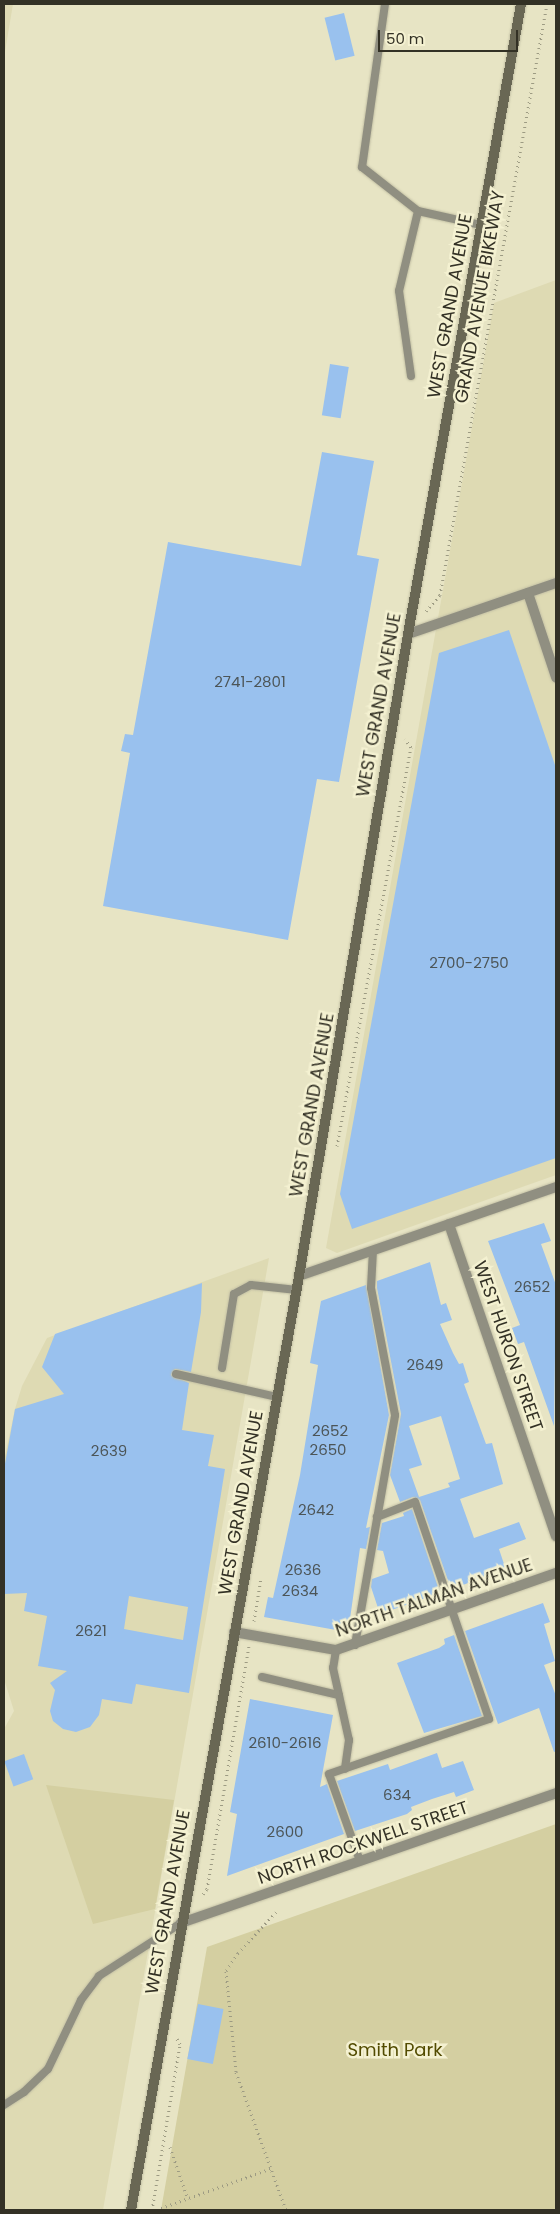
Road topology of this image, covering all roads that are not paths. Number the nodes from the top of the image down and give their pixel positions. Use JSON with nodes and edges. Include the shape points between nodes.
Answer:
{"nodes":[{"id":1,"x":385,"y":4,"type":"edge"},
{"id":2,"x":521,"y":4,"type":"edge"},
{"id":3,"x":418,"y":211,"type":"junction"},
{"id":4,"x":481,"y":225,"type":"junction"},
{"id":5,"x":411,"y":376,"type":"dead end"},
{"id":6,"x":556,"y":583,"type":"edge"},
{"id":7,"x":528,"y":593,"type":"junction"},
{"id":8,"x":408,"y":634,"type":"junction"},
{"id":9,"x":556,"y":677,"type":"edge"},
{"id":10,"x":556,"y":1187,"type":"edge"},
{"id":11,"x":449,"y":1224,"type":"junction"},
{"id":12,"x":373,"y":1250,"type":"junction"},
{"id":13,"x":299,"y":1276,"type":"junction"},
{"id":14,"x":296,"y":1290,"type":"junction"},
{"id":15,"x":222,"y":1368,"type":"dead end"},
{"id":16,"x":176,"y":1374,"type":"dead end"},
{"id":17,"x":277,"y":1397,"type":"junction"},
{"id":18,"x":377,"y":1516,"type":"junction"},
{"id":19,"x":556,"y":1536,"type":"edge"},
{"id":20,"x":556,"y":1573,"type":"edge"},
{"id":21,"x":452,"y":1610,"type":"junction"},
{"id":22,"x":234,"y":1632,"type":"junction"},
{"id":23,"x":355,"y":1645,"type":"junction"},
{"id":24,"x":336,"y":1650,"type":"junction"},
{"id":25,"x":262,"y":1677,"type":"dead end"},
{"id":26,"x":338,"y":1695,"type":"junction"},
{"id":27,"x":345,"y":1769,"type":"junction"},
{"id":28,"x":556,"y":1793,"type":"edge"},
{"id":29,"x":360,"y":1861,"type":"junction"},
{"id":30,"x":181,"y":1923,"type":"junction"},
{"id":31,"x":4,"y":2105,"type":"edge"},
{"id":32,"x":131,"y":2210,"type":"edge"}],
"edges":[{"from":1,"to":3,"type":"lane","via":[[362,167]]},
{"from":2,"to":4,"type":"main road","name":"WEST GRAND AVENUE"},
{"from":3,"to":4,"type":"lane"},
{"from":3,"to":5,"type":"lane","via":[[399,291]]},
{"from":4,"to":8,"type":"main road","name":"WEST GRAND AVENUE"},
{"from":6,"to":7,"type":"street"},
{"from":7,"to":8,"type":"street"},
{"from":7,"to":9,"type":"street"},
{"from":8,"to":13,"type":"main road","name":"WEST GRAND AVENUE"},
{"from":10,"to":11,"type":"street"},
{"from":11,"to":12,"type":"street"},
{"from":11,"to":19,"type":"street","name":"WEST HURON STREET"},
{"from":12,"to":13,"type":"street"},
{"from":12,"to":18,"type":"lane","via":[[371,1288],[394,1415]]},
{"from":13,"to":14,"type":"main road","name":"WEST GRAND AVENUE"},
{"from":14,"to":15,"type":"lane","via":[[251,1285],[234,1294]]},
{"from":14,"to":17,"type":"main road","name":"WEST GRAND AVENUE"},
{"from":16,"to":17,"type":"lane"},
{"from":17,"to":22,"type":"main road","name":"WEST GRAND AVENUE"},
{"from":18,"to":21,"type":"lane","via":[[416,1502]]},
{"from":18,"to":23,"type":"lane"},
{"from":20,"to":21,"type":"street","name":"NORTH TALMAN AVENUE"},
{"from":21,"to":23,"type":"street","name":"NORTH TALMAN AVENUE"},
{"from":21,"to":27,"type":"lane","via":[[490,1719]]},
{"from":22,"to":24,"type":"street","name":"NORTH TALMAN AVENUE"},
{"from":22,"to":30,"type":"main road","name":"WEST GRAND AVENUE"},
{"from":23,"to":24,"type":"street","name":"NORTH TALMAN AVENUE"},
{"from":24,"to":26,"type":"lane","via":[[333,1668]]},
{"from":25,"to":26,"type":"lane"},
{"from":26,"to":27,"type":"lane","via":[[349,1740]]},
{"from":27,"to":29,"type":"lane","via":[[329,1774]]},
{"from":28,"to":29,"type":"street","name":"NORTH ROCKWELL STREET"},
{"from":29,"to":30,"type":"street","name":"NORTH ROCKWELL STREET"},
{"from":30,"to":31,"type":"lane","via":[[100,1976],[81,2000],[48,2069],[24,2092]]},
{"from":30,"to":32,"type":"main road","name":"WEST GRAND AVENUE"}]}
